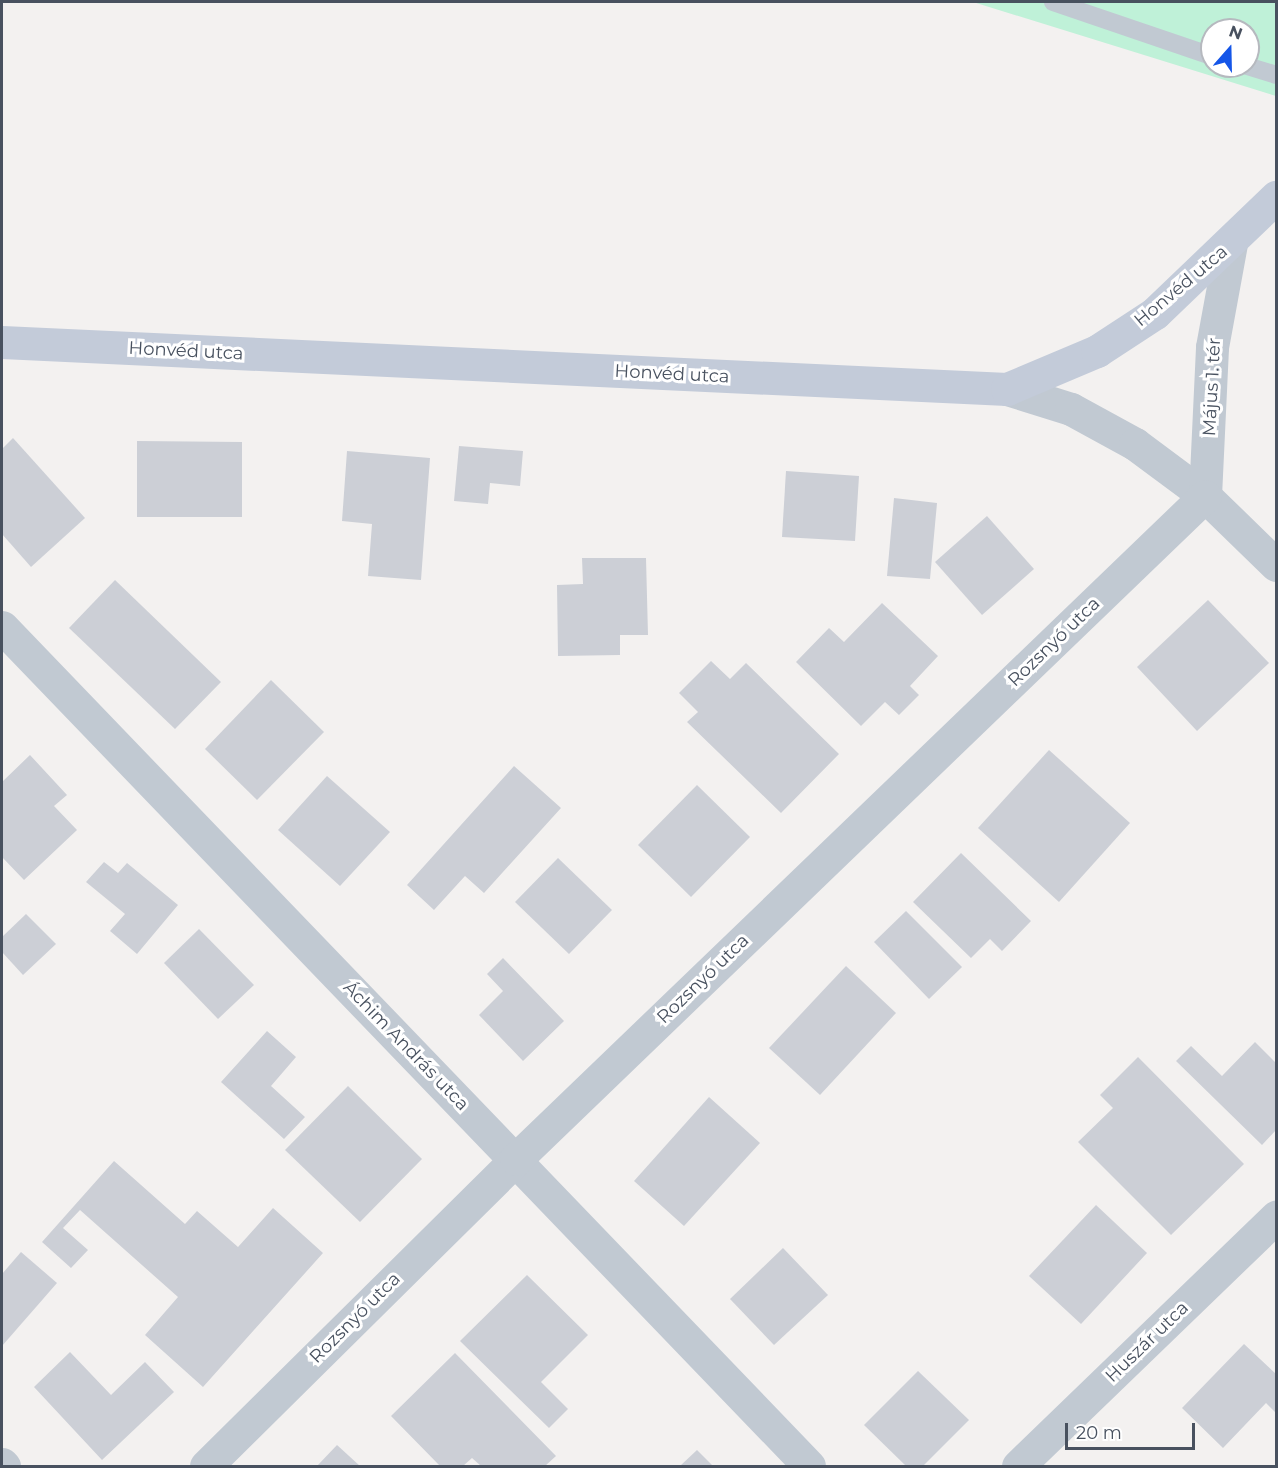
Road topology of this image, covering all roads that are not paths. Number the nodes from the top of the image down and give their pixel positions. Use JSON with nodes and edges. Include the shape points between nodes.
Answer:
{"nodes":[{"id":1,"x":1053,"y":2,"type":"edge"},
{"id":2,"x":1200,"y":52,"type":"edge"},
{"id":3,"x":1260,"y":70,"type":"edge"},
{"id":4,"x":1276,"y":75,"type":"edge"},
{"id":5,"x":1276,"y":196,"type":"edge"},
{"id":6,"x":1231,"y":243,"type":"junction"},
{"id":7,"x":2,"y":342,"type":"edge"},
{"id":8,"x":1007,"y":389,"type":"junction"},
{"id":9,"x":1205,"y":496,"type":"junction"},
{"id":10,"x":1276,"y":565,"type":"edge"},
{"id":11,"x":2,"y":627,"type":"edge"},
{"id":12,"x":516,"y":1159,"type":"junction"},
{"id":13,"x":1276,"y":1217,"type":"edge"},
{"id":14,"x":206,"y":1467,"type":"edge"},
{"id":15,"x":809,"y":1467,"type":"edge"},
{"id":16,"x":1018,"y":1467,"type":"edge"}],
"edges":[{"from":1,"to":2,"type":"lane"},
{"from":3,"to":4,"type":"lane"},
{"from":5,"to":6,"type":"street","name":"Honvéd utca"},
{"from":6,"to":8,"type":"street","name":"Honvéd utca","via":[[1155,313],[1097,351]]},
{"from":6,"to":9,"type":"street","name":"Május 1. tér","via":[[1212,347]]},
{"from":7,"to":8,"type":"street","name":"Honvéd utca"},
{"from":8,"to":9,"type":"street","via":[[1071,409],[1135,444]]},
{"from":9,"to":10,"type":"street"},
{"from":9,"to":12,"type":"street","name":"Rozsnyó utca"},
{"from":11,"to":12,"type":"street","name":"Áchim András utca"},
{"from":12,"to":14,"type":"street","name":"Rozsnyó utca"},
{"from":12,"to":15,"type":"street","name":"Áchim András utca"},
{"from":13,"to":16,"type":"street","name":"Huszár utca"}]}
